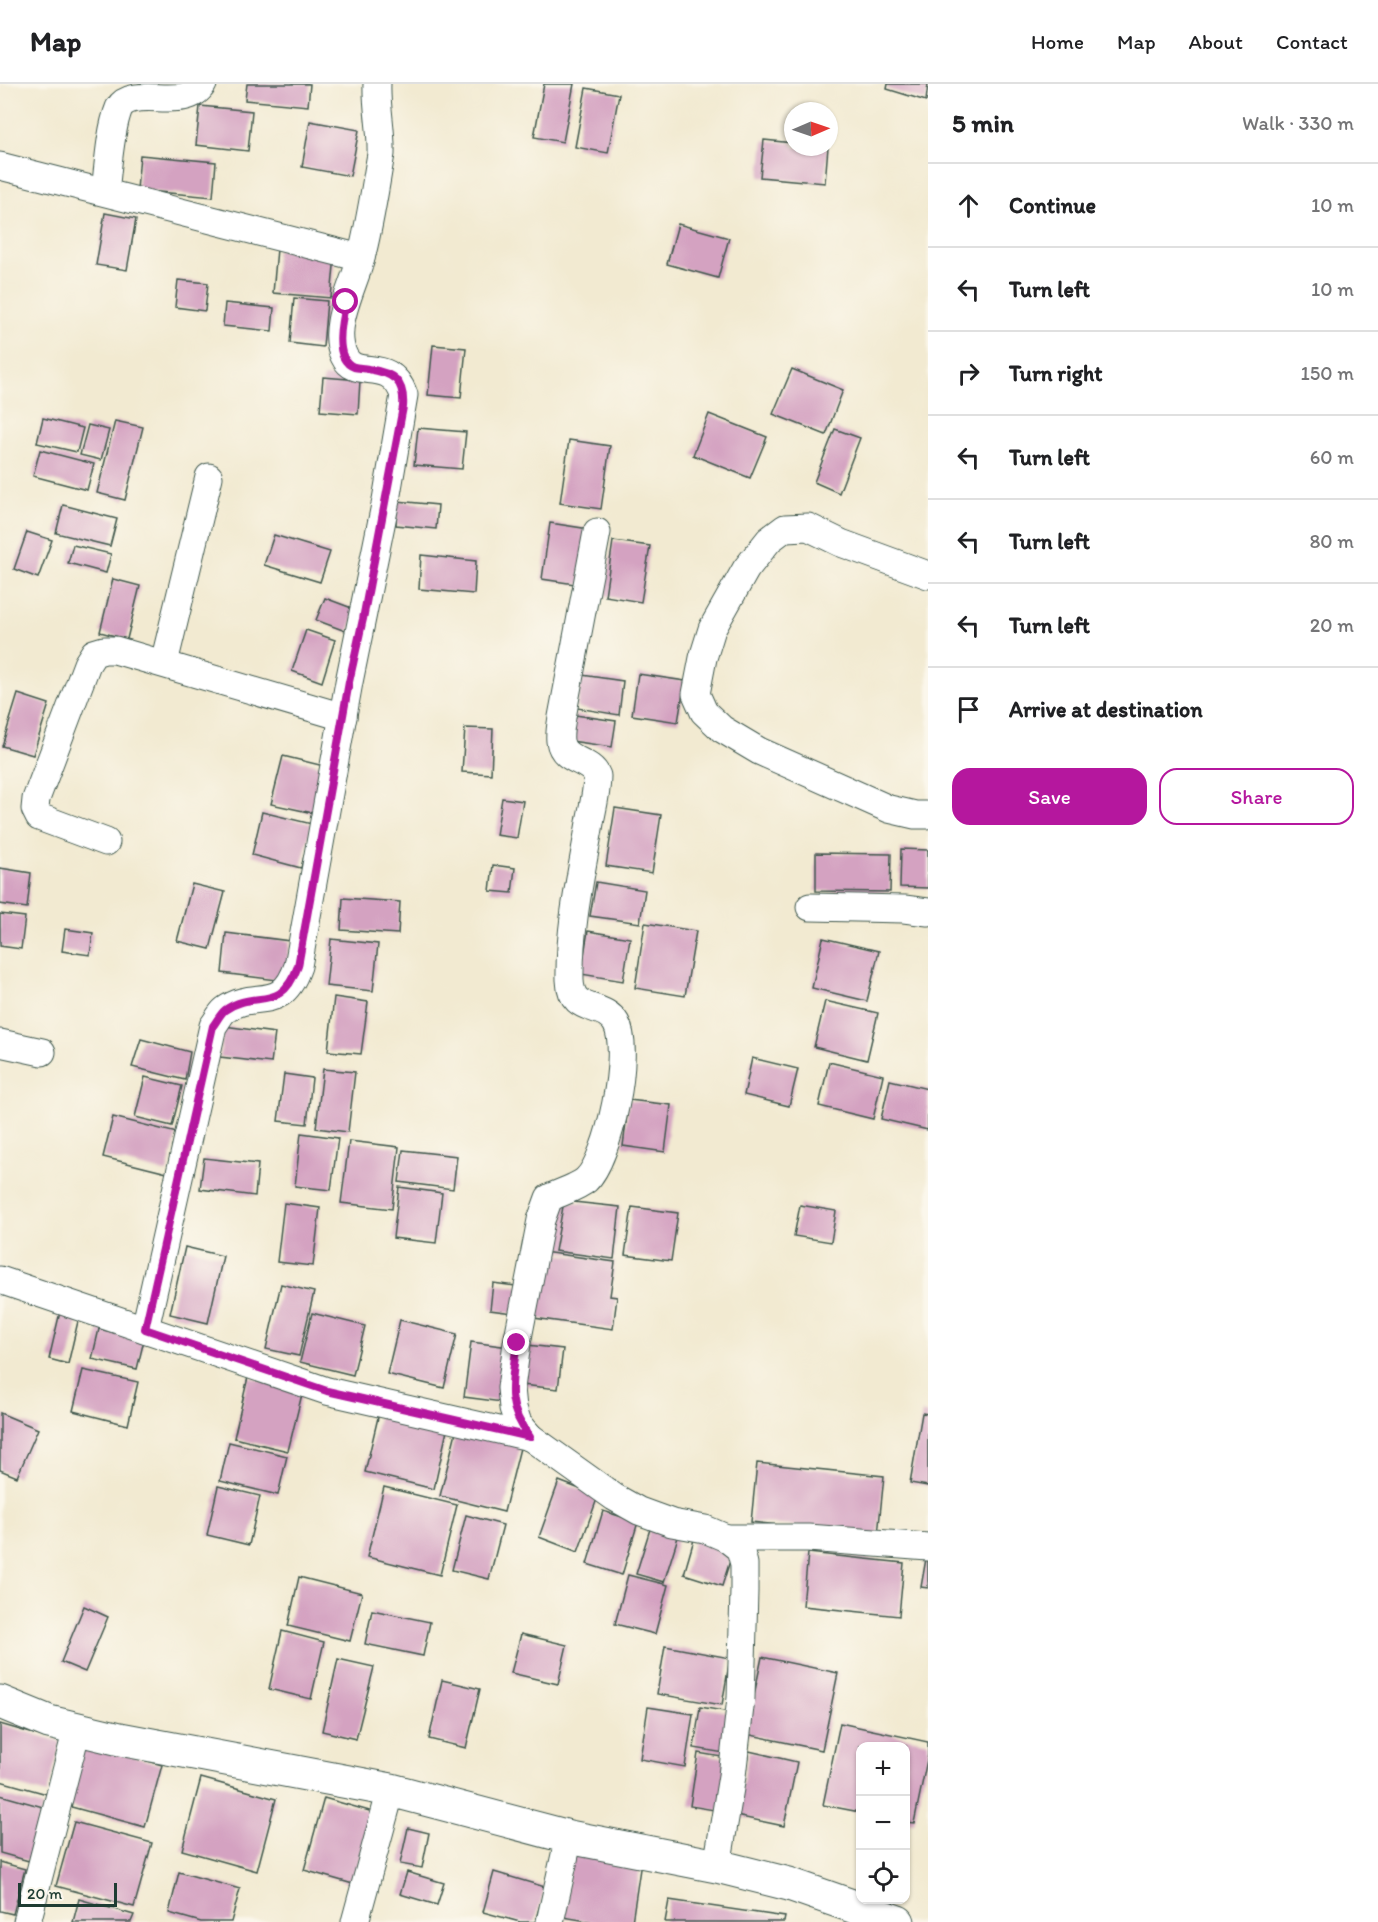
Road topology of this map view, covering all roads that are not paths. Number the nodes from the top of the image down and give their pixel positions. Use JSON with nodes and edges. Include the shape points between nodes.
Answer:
{"nodes":[{"id":1,"x":203,"y":84,"type":"edge"},
{"id":2,"x":377,"y":84,"type":"edge"},
{"id":3,"x":0,"y":166,"type":"edge"},
{"id":4,"x":105,"y":192,"type":"junction"},
{"id":5,"x":361,"y":258,"type":"junction"},
{"id":6,"x":209,"y":477,"type":"dead end"},
{"id":7,"x":597,"y":532,"type":"dead end"},
{"id":8,"x":928,"y":575,"type":"edge"},
{"id":9,"x":164,"y":663,"type":"junction"},
{"id":10,"x":343,"y":717,"type":"junction"},
{"id":11,"x":928,"y":815,"type":"edge"},
{"id":12,"x":106,"y":842,"type":"dead end"},
{"id":13,"x":810,"y":908,"type":"dead end"},
{"id":14,"x":928,"y":912,"type":"edge"},
{"id":15,"x":0,"y":1042,"type":"edge"},
{"id":16,"x":42,"y":1052,"type":"dead end"},
{"id":17,"x":0,"y":1280,"type":"edge"},
{"id":18,"x":145,"y":1329,"type":"junction"},
{"id":19,"x":530,"y":1437,"type":"junction"},
{"id":20,"x":726,"y":1538,"type":"junction"},
{"id":21,"x":928,"y":1547,"type":"edge"},
{"id":22,"x":0,"y":1702,"type":"edge"},
{"id":23,"x":77,"y":1729,"type":"junction"},
{"id":24,"x":391,"y":1790,"type":"junction"},
{"id":25,"x":569,"y":1837,"type":"junction"},
{"id":26,"x":717,"y":1866,"type":"junction"},
{"id":27,"x":27,"y":1922,"type":"edge"},
{"id":28,"x":356,"y":1922,"type":"edge"},
{"id":29,"x":549,"y":1922,"type":"edge"},
{"id":30,"x":898,"y":1922,"type":"edge"}],
"edges":[{"from":1,"to":4,"type":"street","via":[[189,95],[128,97],[120,106],[115,124]]},
{"from":2,"to":5,"type":"street","via":[[381,154]]},
{"from":3,"to":4,"type":"street"},
{"from":4,"to":5,"type":"street"},
{"from":5,"to":10,"type":"street","via":[[342,320],[341,350],[353,367],[389,373],[404,395]]},
{"from":6,"to":9,"type":"street"},
{"from":7,"to":19,"type":"street","via":[[560,742],[564,752],[594,769],[597,776],[574,914],[571,992],[578,1002],[614,1021],[620,1032],[621,1069],[613,1115],[596,1163],[586,1179],[549,1198],[541,1220],[511,1388],[518,1423]]},
{"from":8,"to":11,"type":"street","via":[[808,527],[785,528],[769,540],[746,568],[712,629],[696,693],[704,712],[722,729],[759,751],[889,810]]},
{"from":9,"to":10,"type":"street"},
{"from":9,"to":12,"type":"street","via":[[115,650],[94,653],[81,676],[36,799],[39,817]]},
{"from":10,"to":18,"type":"street","via":[[298,966],[283,992],[224,1011],[213,1026]]},
{"from":13,"to":14,"type":"street"},
{"from":15,"to":16,"type":"street"},
{"from":17,"to":18,"type":"street"},
{"from":18,"to":19,"type":"street","via":[[327,1391]]},
{"from":19,"to":20,"type":"street","via":[[631,1506],[672,1523],[705,1529]]},
{"from":20,"to":21,"type":"street","via":[[808,1538]]},
{"from":20,"to":26,"type":"street","via":[[740,1549],[744,1564],[743,1638],[741,1698]]},
{"from":22,"to":23,"type":"main road"},
{"from":23,"to":24,"type":"main road"},
{"from":23,"to":27,"type":"street"},
{"from":24,"to":25,"type":"main road"},
{"from":24,"to":28,"type":"street"},
{"from":25,"to":26,"type":"main road"},
{"from":25,"to":29,"type":"street"},
{"from":26,"to":30,"type":"main road","via":[[789,1884]]}]}
